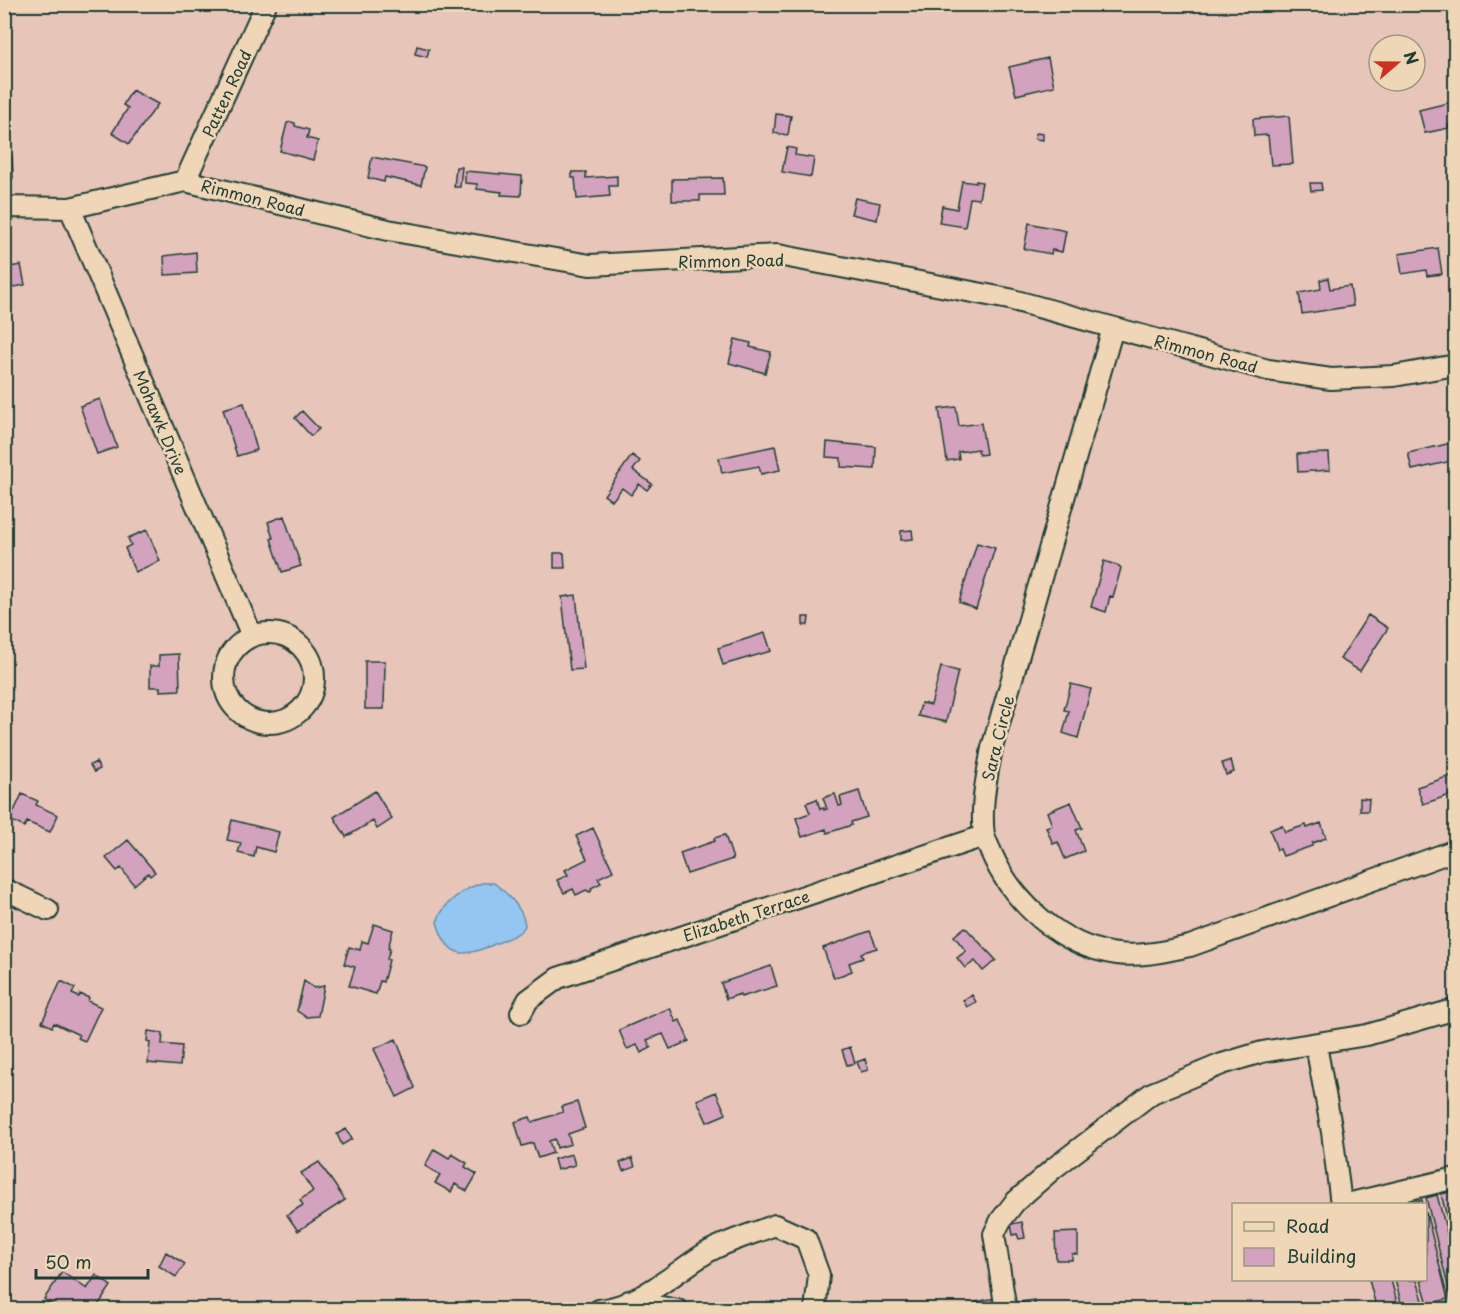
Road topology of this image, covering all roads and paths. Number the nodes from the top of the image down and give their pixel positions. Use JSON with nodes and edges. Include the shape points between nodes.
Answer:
{"nodes":[{"id":1,"x":266,"y":4,"type":"edge"},
{"id":2,"x":185,"y":181,"type":"junction"},
{"id":3,"x":4,"y":207,"type":"edge"},
{"id":4,"x":70,"y":208,"type":"junction"},
{"id":5,"x":1113,"y":328,"type":"junction"},
{"id":6,"x":1455,"y":365,"type":"edge"},
{"id":7,"x":252,"y":636,"type":"junction"},
{"id":8,"x":984,"y":836,"type":"junction"},
{"id":9,"x":1455,"y":849,"type":"edge"},
{"id":10,"x":4,"y":889,"type":"edge"},
{"id":11,"x":48,"y":910,"type":"dead end"},
{"id":12,"x":1455,"y":1009,"type":"edge"},
{"id":13,"x":521,"y":1013,"type":"dead end"},
{"id":14,"x":1316,"y":1045,"type":"junction"},
{"id":15,"x":1455,"y":1178,"type":"edge"},
{"id":16,"x":1341,"y":1203,"type":"edge"},
{"id":17,"x":1351,"y":1203,"type":"edge"},
{"id":18,"x":629,"y":1301,"type":"junction"},
{"id":19,"x":599,"y":1310,"type":"edge"},
{"id":20,"x":678,"y":1310,"type":"edge"},
{"id":21,"x":815,"y":1310,"type":"edge"},
{"id":22,"x":1006,"y":1310,"type":"edge"}],
"edges":[{"from":1,"to":2,"type":"street","name":"Patten Road"},
{"from":2,"to":4,"type":"street","name":"Rimmon Road"},
{"from":2,"to":5,"type":"street","name":"Rimmon Road","via":[[388,230],[590,265],[778,255],[1009,299]]},
{"from":3,"to":4,"type":"street","name":"Rimmon Road"},
{"from":4,"to":7,"type":"street","name":"Mohawk Drive"},
{"from":5,"to":6,"type":"street","name":"Rimmon Road","via":[[1268,370],[1331,380],[1394,376]]},
{"from":5,"to":8,"type":"street","name":"Sara Circle","via":[[992,748],[984,789]]},
{"from":7,"to":7,"type":"street","via":[[239,644],[228,659],[223,678],[228,698],[236,710],[253,720],[272,724],[287,720],[299,712],[310,696],[314,676],[311,661],[286,636]]},
{"from":8,"to":9,"type":"street","name":"Sara Circle","via":[[996,866],[1020,899],[1048,925],[1082,944],[1117,954],[1151,954],[1190,946]]},
{"from":8,"to":13,"type":"street","name":"Elizabeth Terrace","via":[[558,978],[528,1000]]},
{"from":10,"to":11,"type":"street"},
{"from":12,"to":14,"type":"street","via":[[1367,1035]]},
{"from":14,"to":16,"type":"street"},
{"from":14,"to":22,"type":"street","via":[[1262,1052],[1152,1093],[1054,1168],[1015,1202],[994,1234]]},
{"from":15,"to":17,"type":"street"},
{"from":18,"to":19,"type":"street"},
{"from":18,"to":20,"type":"street"},
{"from":18,"to":21,"type":"street","via":[[656,1289],[708,1252],[775,1225],[806,1239],[819,1275]]}]}
